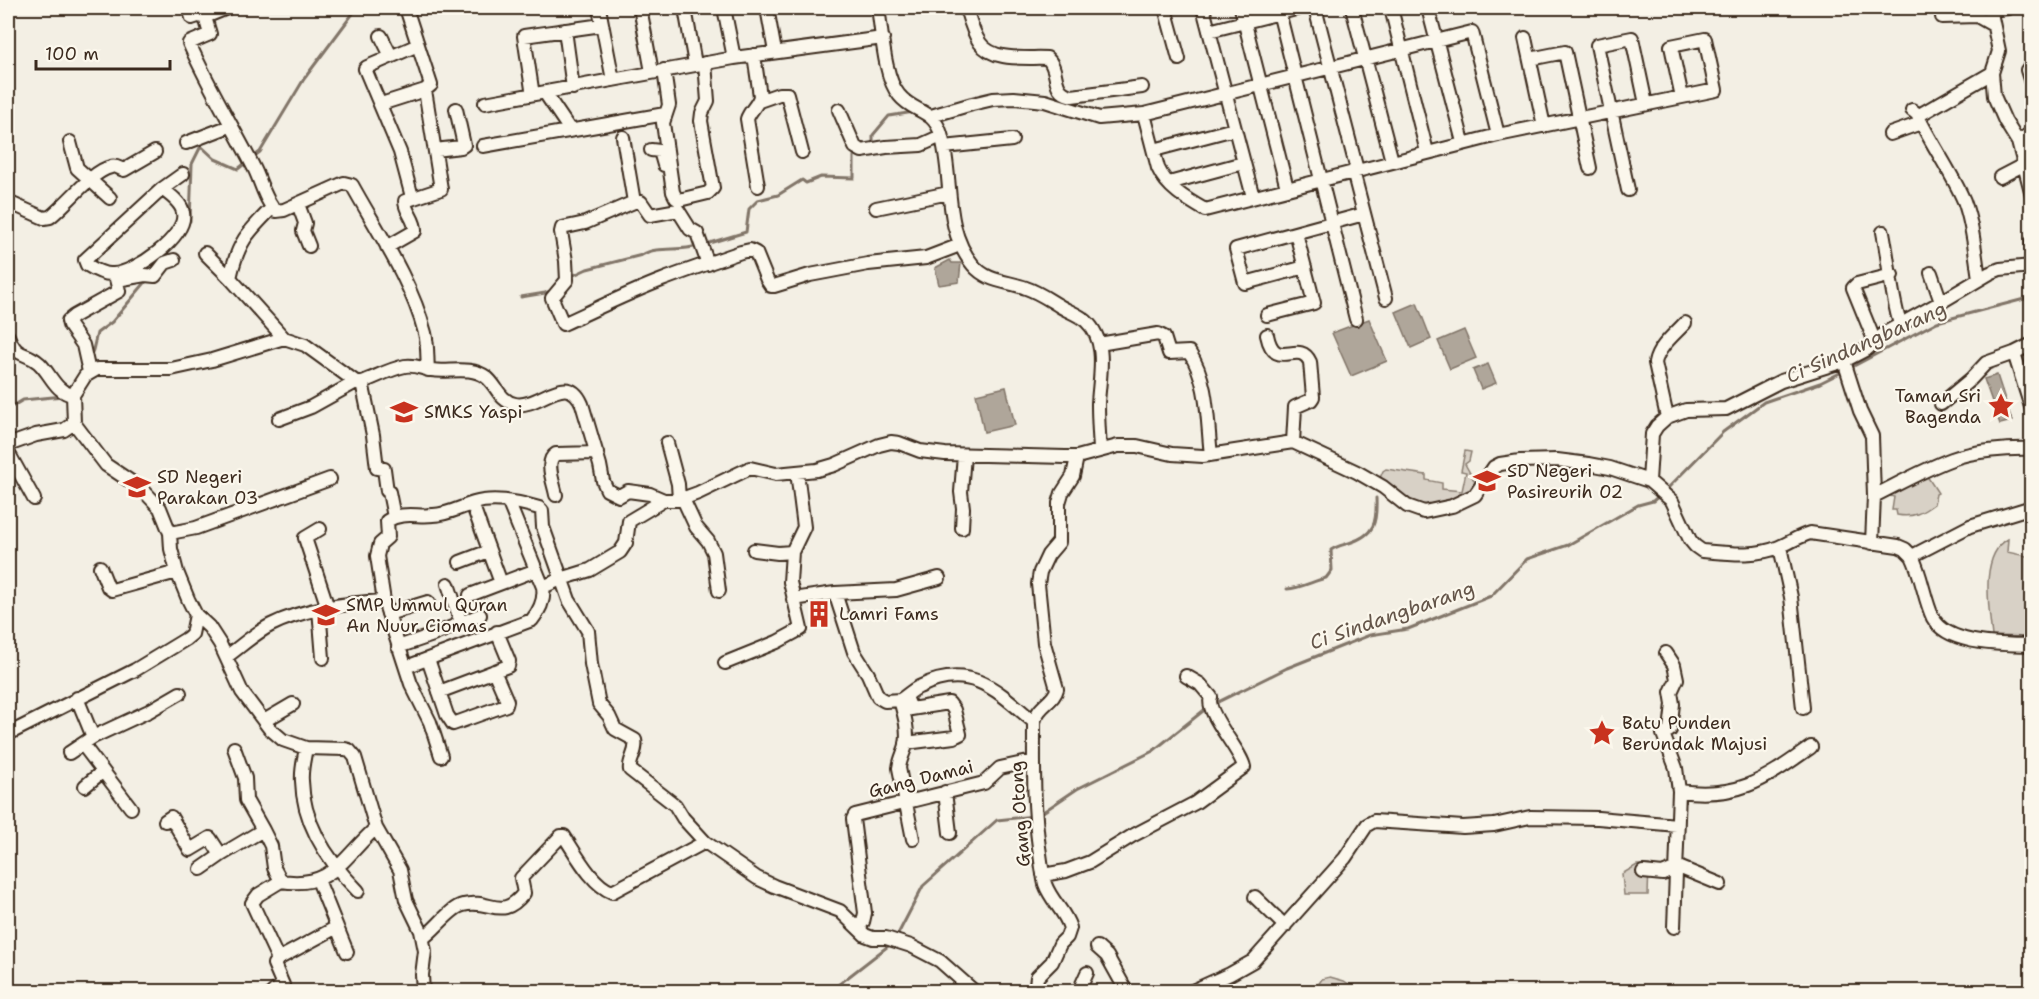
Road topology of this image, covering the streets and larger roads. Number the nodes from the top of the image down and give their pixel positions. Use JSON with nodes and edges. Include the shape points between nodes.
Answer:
{"nodes":[{"id":1,"x":184,"y":8,"type":"edge"},
{"id":2,"x":227,"y":8,"type":"edge"},
{"id":3,"x":408,"y":8,"type":"edge"},
{"id":4,"x":599,"y":8,"type":"edge"},
{"id":5,"x":724,"y":8,"type":"edge"},
{"id":6,"x":767,"y":8,"type":"edge"},
{"id":7,"x":878,"y":8,"type":"edge"},
{"id":8,"x":966,"y":8,"type":"edge"},
{"id":9,"x":1165,"y":8,"type":"edge"},
{"id":10,"x":1203,"y":8,"type":"edge"},
{"id":11,"x":1241,"y":8,"type":"edge"},
{"id":12,"x":1300,"y":8,"type":"edge"},
{"id":13,"x":1315,"y":8,"type":"edge"},
{"id":14,"x":1352,"y":8,"type":"edge"},
{"id":15,"x":1391,"y":8,"type":"edge"},
{"id":16,"x":1428,"y":8,"type":"edge"},
{"id":17,"x":2007,"y":8,"type":"edge"},
{"id":18,"x":1990,"y":9,"type":"edge"},
{"id":19,"x":1278,"y":10,"type":"edge"},
{"id":20,"x":641,"y":13,"type":"dead end"},
{"id":21,"x":686,"y":14,"type":"dead end"},
{"id":22,"x":205,"y":17,"type":"junction"},
{"id":23,"x":1942,"y":17,"type":"dead end"},
{"id":24,"x":1245,"y":22,"type":"junction"},
{"id":25,"x":602,"y":25,"type":"junction"},
{"id":26,"x":1993,"y":25,"type":"junction"},
{"id":27,"x":565,"y":30,"type":"junction"},
{"id":28,"x":1209,"y":31,"type":"junction"},
{"id":29,"x":381,"y":36,"type":"dead end"},
{"id":30,"x":883,"y":38,"type":"junction"},
{"id":31,"x":1525,"y":39,"type":"dead end"},
{"id":32,"x":1436,"y":40,"type":"junction"},
{"id":33,"x":418,"y":45,"type":"junction"},
{"id":34,"x":1401,"y":49,"type":"junction"},
{"id":35,"x":775,"y":52,"type":"junction"},
{"id":36,"x":754,"y":55,"type":"junction"},
{"id":37,"x":391,"y":56,"type":"junction"},
{"id":38,"x":734,"y":58,"type":"junction"},
{"id":39,"x":1365,"y":58,"type":"junction"},
{"id":40,"x":1179,"y":59,"type":"dead end"},
{"id":41,"x":1530,"y":59,"type":"junction"},
{"id":42,"x":700,"y":64,"type":"junction"},
{"id":43,"x":1332,"y":66,"type":"junction"},
{"id":44,"x":2027,"y":70,"type":"dead end"},
{"id":45,"x":658,"y":71,"type":"junction"},
{"id":46,"x":1992,"y":74,"type":"junction"},
{"id":47,"x":1295,"y":75,"type":"junction"},
{"id":48,"x":613,"y":80,"type":"junction"},
{"id":49,"x":1260,"y":84,"type":"junction"},
{"id":50,"x":2031,"y":86,"type":"edge"},
{"id":51,"x":1142,"y":87,"type":"dead end"},
{"id":52,"x":573,"y":88,"type":"junction"},
{"id":53,"x":532,"y":89,"type":"dead end"},
{"id":54,"x":425,"y":90,"type":"junction"},
{"id":55,"x":545,"y":93,"type":"junction"},
{"id":56,"x":1225,"y":93,"type":"junction"},
{"id":57,"x":1682,"y":97,"type":"junction"},
{"id":58,"x":759,"y":101,"type":"junction"},
{"id":59,"x":485,"y":103,"type":"dead end"},
{"id":60,"x":381,"y":104,"type":"junction"},
{"id":61,"x":1646,"y":104,"type":"junction"},
{"id":62,"x":456,"y":109,"type":"dead end"},
{"id":63,"x":839,"y":110,"type":"dead end"},
{"id":64,"x":1611,"y":111,"type":"junction"},
{"id":65,"x":665,"y":114,"type":"junction"},
{"id":66,"x":1144,"y":114,"type":"junction"},
{"id":67,"x":931,"y":116,"type":"junction"},
{"id":68,"x":1917,"y":116,"type":"junction"},
{"id":69,"x":1579,"y":118,"type":"junction"},
{"id":70,"x":230,"y":126,"type":"junction"},
{"id":71,"x":1544,"y":126,"type":"junction"},
{"id":72,"x":1234,"y":129,"type":"junction"},
{"id":73,"x":570,"y":130,"type":"junction"},
{"id":74,"x":2031,"y":132,"type":"edge"},
{"id":75,"x":1890,"y":134,"type":"dead end"},
{"id":76,"x":1498,"y":135,"type":"junction"},
{"id":77,"x":623,"y":137,"type":"dead end"},
{"id":78,"x":1012,"y":140,"type":"dead end"},
{"id":79,"x":942,"y":141,"type":"junction"},
{"id":80,"x":70,"y":142,"type":"dead end"},
{"id":81,"x":1463,"y":142,"type":"junction"},
{"id":82,"x":2018,"y":142,"type":"junction"},
{"id":83,"x":186,"y":143,"type":"dead end"},
{"id":84,"x":483,"y":146,"type":"dead end"},
{"id":85,"x":435,"y":150,"type":"junction"},
{"id":86,"x":651,"y":150,"type":"dead end"},
{"id":87,"x":1154,"y":150,"type":"junction"},
{"id":88,"x":155,"y":152,"type":"dead end"},
{"id":89,"x":802,"y":152,"type":"dead end"},
{"id":90,"x":1427,"y":152,"type":"junction"},
{"id":91,"x":1392,"y":161,"type":"junction"},
{"id":92,"x":1244,"y":163,"type":"junction"},
{"id":93,"x":2025,"y":164,"type":"junction"},
{"id":94,"x":1590,"y":168,"type":"dead end"},
{"id":95,"x":1355,"y":170,"type":"junction"},
{"id":96,"x":183,"y":174,"type":"dead end"},
{"id":97,"x":2000,"y":177,"type":"dead end"},
{"id":98,"x":91,"y":179,"type":"junction"},
{"id":99,"x":1322,"y":179,"type":"junction"},
{"id":100,"x":1169,"y":183,"type":"junction"},
{"id":101,"x":758,"y":186,"type":"dead end"},
{"id":102,"x":1287,"y":188,"type":"junction"},
{"id":103,"x":162,"y":189,"type":"junction"},
{"id":104,"x":1628,"y":190,"type":"dead end"},
{"id":105,"x":949,"y":193,"type":"junction"},
{"id":106,"x":412,"y":197,"type":"junction"},
{"id":107,"x":1253,"y":197,"type":"junction"},
{"id":108,"x":110,"y":198,"type":"dead end"},
{"id":109,"x":2028,"y":198,"type":"edge"},
{"id":110,"x":8,"y":202,"type":"edge"},
{"id":111,"x":634,"y":202,"type":"junction"},
{"id":112,"x":298,"y":204,"type":"junction"},
{"id":113,"x":272,"y":208,"type":"junction"},
{"id":114,"x":876,"y":208,"type":"dead end"},
{"id":115,"x":675,"y":210,"type":"junction"},
{"id":116,"x":1364,"y":214,"type":"junction"},
{"id":117,"x":1331,"y":224,"type":"junction"},
{"id":118,"x":1883,"y":232,"type":"dead end"},
{"id":119,"x":1296,"y":233,"type":"junction"},
{"id":120,"x":2031,"y":242,"type":"edge"},
{"id":121,"x":960,"y":245,"type":"junction"},
{"id":122,"x":309,"y":246,"type":"dead end"},
{"id":123,"x":387,"y":247,"type":"junction"},
{"id":124,"x":2031,"y":251,"type":"edge"},
{"id":125,"x":205,"y":253,"type":"dead end"},
{"id":126,"x":174,"y":260,"type":"dead end"},
{"id":127,"x":708,"y":264,"type":"junction"},
{"id":128,"x":2031,"y":266,"type":"edge"},
{"id":129,"x":1305,"y":267,"type":"junction"},
{"id":130,"x":1931,"y":273,"type":"dead end"},
{"id":131,"x":1892,"y":275,"type":"junction"},
{"id":132,"x":116,"y":278,"type":"junction"},
{"id":133,"x":230,"y":278,"type":"junction"},
{"id":134,"x":1979,"y":278,"type":"junction"},
{"id":135,"x":1386,"y":298,"type":"dead end"},
{"id":136,"x":1941,"y":302,"type":"junction"},
{"id":137,"x":1267,"y":315,"type":"dead end"},
{"id":138,"x":1356,"y":319,"type":"dead end"},
{"id":139,"x":1685,"y":323,"type":"dead end"},
{"id":140,"x":1900,"y":324,"type":"junction"},
{"id":141,"x":1267,"y":335,"type":"dead end"},
{"id":142,"x":8,"y":336,"type":"edge"},
{"id":143,"x":284,"y":338,"type":"junction"},
{"id":144,"x":1875,"y":342,"type":"junction"},
{"id":145,"x":1099,"y":344,"type":"junction"},
{"id":146,"x":2031,"y":344,"type":"edge"},
{"id":147,"x":2014,"y":353,"type":"junction"},
{"id":148,"x":1845,"y":364,"type":"junction"},
{"id":149,"x":89,"y":370,"type":"junction"},
{"id":150,"x":428,"y":370,"type":"junction"},
{"id":151,"x":359,"y":382,"type":"junction"},
{"id":152,"x":67,"y":393,"type":"junction"},
{"id":153,"x":1941,"y":404,"type":"dead end"},
{"id":154,"x":2031,"y":410,"type":"edge"},
{"id":155,"x":1667,"y":417,"type":"junction"},
{"id":156,"x":279,"y":419,"type":"dead end"},
{"id":157,"x":74,"y":423,"type":"junction"},
{"id":158,"x":667,"y":442,"type":"dead end"},
{"id":159,"x":1293,"y":442,"type":"junction"},
{"id":160,"x":8,"y":445,"type":"edge"},
{"id":161,"x":1100,"y":449,"type":"junction"},
{"id":162,"x":2031,"y":449,"type":"edge"},
{"id":163,"x":8,"y":452,"type":"edge"},
{"id":164,"x":597,"y":453,"type":"junction"},
{"id":165,"x":964,"y":455,"type":"junction"},
{"id":166,"x":1211,"y":455,"type":"junction"},
{"id":167,"x":1077,"y":457,"type":"junction"},
{"id":168,"x":797,"y":472,"type":"junction"},
{"id":169,"x":330,"y":479,"type":"dead end"},
{"id":170,"x":1651,"y":482,"type":"junction"},
{"id":171,"x":556,"y":495,"type":"dead end"},
{"id":172,"x":1874,"y":496,"type":"junction"},
{"id":173,"x":34,"y":499,"type":"dead end"},
{"id":174,"x":664,"y":500,"type":"junction"},
{"id":175,"x":681,"y":500,"type":"junction"},
{"id":176,"x":510,"y":506,"type":"dead end"},
{"id":177,"x":2031,"y":507,"type":"edge"},
{"id":178,"x":474,"y":509,"type":"dead end"},
{"id":179,"x":394,"y":517,"type":"junction"},
{"id":180,"x":962,"y":528,"type":"dead end"},
{"id":181,"x":320,"y":529,"type":"dead end"},
{"id":182,"x":170,"y":533,"type":"junction"},
{"id":183,"x":1873,"y":535,"type":"junction"},
{"id":184,"x":1780,"y":547,"type":"junction"},
{"id":185,"x":754,"y":550,"type":"dead end"},
{"id":186,"x":489,"y":551,"type":"junction"},
{"id":187,"x":792,"y":552,"type":"junction"},
{"id":188,"x":1912,"y":556,"type":"junction"},
{"id":189,"x":460,"y":562,"type":"dead end"},
{"id":190,"x":100,"y":567,"type":"dead end"},
{"id":191,"x":536,"y":570,"type":"junction"},
{"id":192,"x":177,"y":572,"type":"junction"},
{"id":193,"x":939,"y":578,"type":"dead end"},
{"id":194,"x":561,"y":579,"type":"junction"},
{"id":195,"x":501,"y":583,"type":"junction"},
{"id":196,"x":448,"y":584,"type":"dead end"},
{"id":197,"x":543,"y":587,"type":"junction"},
{"id":198,"x":719,"y":591,"type":"dead end"},
{"id":199,"x":835,"y":593,"type":"junction"},
{"id":200,"x":470,"y":595,"type":"dead end"},
{"id":201,"x":793,"y":599,"type":"junction"},
{"id":202,"x":384,"y":601,"type":"junction"},
{"id":203,"x":428,"y":602,"type":"dead end"},
{"id":204,"x":324,"y":609,"type":"junction"},
{"id":205,"x":196,"y":615,"type":"junction"},
{"id":206,"x":388,"y":615,"type":"junction"},
{"id":207,"x":480,"y":615,"type":"dead end"},
{"id":208,"x":461,"y":623,"type":"junction"},
{"id":209,"x":497,"y":632,"type":"junction"},
{"id":210,"x":2031,"y":645,"type":"edge"},
{"id":211,"x":398,"y":646,"type":"junction"},
{"id":212,"x":1666,"y":653,"type":"dead end"},
{"id":213,"x":226,"y":657,"type":"junction"},
{"id":214,"x":323,"y":658,"type":"dead end"},
{"id":215,"x":428,"y":659,"type":"junction"},
{"id":216,"x":725,"y":663,"type":"dead end"},
{"id":217,"x":406,"y":667,"type":"junction"},
{"id":218,"x":494,"y":671,"type":"junction"},
{"id":219,"x":1186,"y":676,"type":"dead end"},
{"id":220,"x":439,"y":692,"type":"junction"},
{"id":221,"x":180,"y":693,"type":"dead end"},
{"id":222,"x":77,"y":698,"type":"junction"},
{"id":223,"x":903,"y":699,"type":"junction"},
{"id":224,"x":293,"y":704,"type":"dead end"},
{"id":225,"x":1803,"y":708,"type":"dead end"},
{"id":226,"x":264,"y":721,"type":"junction"},
{"id":227,"x":1034,"y":722,"type":"junction"},
{"id":228,"x":8,"y":734,"type":"edge"},
{"id":229,"x":88,"y":741,"type":"junction"},
{"id":230,"x":906,"y":743,"type":"junction"},
{"id":231,"x":1811,"y":747,"type":"dead end"},
{"id":232,"x":234,"y":748,"type":"dead end"},
{"id":233,"x":306,"y":748,"type":"junction"},
{"id":234,"x":69,"y":753,"type":"dead end"},
{"id":235,"x":441,"y":756,"type":"dead end"},
{"id":236,"x":1034,"y":761,"type":"junction"},
{"id":237,"x":103,"y":771,"type":"junction"},
{"id":238,"x":85,"y":786,"type":"dead end"},
{"id":239,"x":1679,"y":790,"type":"junction"},
{"id":240,"x":945,"y":792,"type":"junction"},
{"id":241,"x":905,"y":802,"type":"junction"},
{"id":242,"x":130,"y":808,"type":"dead end"},
{"id":243,"x":165,"y":821,"type":"dead end"},
{"id":244,"x":1677,"y":825,"type":"junction"},
{"id":245,"x":376,"y":828,"type":"junction"},
{"id":246,"x":263,"y":830,"type":"junction"},
{"id":247,"x":950,"y":833,"type":"dead end"},
{"id":248,"x":913,"y":839,"type":"dead end"},
{"id":249,"x":705,"y":842,"type":"junction"},
{"id":250,"x":221,"y":855,"type":"junction"},
{"id":251,"x":1676,"y":867,"type":"junction"},
{"id":252,"x":338,"y":868,"type":"junction"},
{"id":253,"x":201,"y":869,"type":"dead end"},
{"id":254,"x":1643,"y":872,"type":"dead end"},
{"id":255,"x":1043,"y":875,"type":"junction"},
{"id":256,"x":318,"y":880,"type":"junction"},
{"id":257,"x":281,"y":881,"type":"junction"},
{"id":258,"x":1720,"y":884,"type":"dead end"},
{"id":259,"x":358,"y":891,"type":"dead end"},
{"id":260,"x":1255,"y":897,"type":"dead end"},
{"id":261,"x":857,"y":926,"type":"junction"},
{"id":262,"x":1286,"y":926,"type":"junction"},
{"id":263,"x":337,"y":927,"type":"junction"},
{"id":264,"x":1674,"y":927,"type":"dead end"},
{"id":265,"x":423,"y":938,"type":"junction"},
{"id":266,"x":1097,"y":947,"type":"dead end"},
{"id":267,"x":347,"y":952,"type":"dead end"},
{"id":268,"x":278,"y":959,"type":"junction"},
{"id":269,"x":1088,"y":973,"type":"dead end"},
{"id":270,"x":273,"y":992,"type":"edge"},
{"id":271,"x":423,"y":992,"type":"edge"},
{"id":272,"x":975,"y":992,"type":"edge"},
{"id":273,"x":1038,"y":992,"type":"edge"},
{"id":274,"x":1085,"y":992,"type":"edge"},
{"id":275,"x":1127,"y":992,"type":"edge"},
{"id":276,"x":1190,"y":992,"type":"edge"}],
"edges":[{"from":1,"to":22,"type":"street","via":[[192,18]]},
{"from":2,"to":22,"type":"street"},
{"from":3,"to":33,"type":"street"},
{"from":4,"to":25,"type":"street"},
{"from":5,"to":38,"type":"street"},
{"from":6,"to":35,"type":"street"},
{"from":7,"to":30,"type":"street"},
{"from":8,"to":51,"type":"street","via":[[986,49],[1003,56],[1047,58],[1063,94]]},
{"from":9,"to":40,"type":"street"},
{"from":10,"to":28,"type":"street"},
{"from":11,"to":24,"type":"street"},
{"from":12,"to":19,"type":"street"},
{"from":13,"to":43,"type":"street"},
{"from":14,"to":39,"type":"street"},
{"from":15,"to":34,"type":"street"},
{"from":16,"to":32,"type":"street"},
{"from":17,"to":18,"type":"street"},
{"from":18,"to":26,"type":"street"},
{"from":19,"to":24,"type":"street"},
{"from":19,"to":47,"type":"street"},
{"from":20,"to":45,"type":"street"},
{"from":21,"to":42,"type":"street"},
{"from":22,"to":70,"type":"street","via":[[210,34],[189,44]]},
{"from":23,"to":26,"type":"street","via":[[1977,16]]},
{"from":24,"to":28,"type":"street"},
{"from":24,"to":49,"type":"street"},
{"from":25,"to":27,"type":"street"},
{"from":25,"to":48,"type":"street"},
{"from":26,"to":46,"type":"street","via":[[1999,51]]},
{"from":27,"to":52,"type":"street"},
{"from":27,"to":53,"type":"street","via":[[524,36]]},
{"from":28,"to":56,"type":"street"},
{"from":29,"to":37,"type":"street"},
{"from":30,"to":35,"type":"street"},
{"from":30,"to":67,"type":"street","via":[[888,73],[896,92]]},
{"from":31,"to":41,"type":"street"},
{"from":32,"to":34,"type":"street"},
{"from":32,"to":76,"type":"street","via":[[1472,32]]},
{"from":32,"to":81,"type":"street"},
{"from":33,"to":37,"type":"street"},
{"from":33,"to":54,"type":"street","via":[[431,83]]},
{"from":34,"to":39,"type":"street"},
{"from":34,"to":90,"type":"street"},
{"from":35,"to":36,"type":"street"},
{"from":36,"to":38,"type":"street"},
{"from":36,"to":58,"type":"street"},
{"from":37,"to":60,"type":"street","via":[[365,69]]},
{"from":38,"to":42,"type":"street"},
{"from":39,"to":43,"type":"street"},
{"from":39,"to":91,"type":"street"},
{"from":41,"to":69,"type":"street","via":[[1565,52]]},
{"from":41,"to":71,"type":"street"},
{"from":42,"to":45,"type":"street"},
{"from":42,"to":65,"type":"street","via":[[709,98],[701,117],[713,188],[710,192],[679,200],[675,197],[663,123]]},
{"from":43,"to":47,"type":"street"},
{"from":43,"to":95,"type":"street"},
{"from":44,"to":50,"type":"street"},
{"from":45,"to":48,"type":"street"},
{"from":45,"to":65,"type":"street","via":[[669,105]]},
{"from":46,"to":68,"type":"street"},
{"from":46,"to":82,"type":"street","via":[[1997,105]]},
{"from":47,"to":49,"type":"street"},
{"from":47,"to":99,"type":"street"},
{"from":48,"to":52,"type":"street"},
{"from":49,"to":56,"type":"street"},
{"from":49,"to":102,"type":"street"},
{"from":52,"to":55,"type":"street"},
{"from":54,"to":60,"type":"street"},
{"from":54,"to":85,"type":"street"},
{"from":55,"to":59,"type":"street"},
{"from":55,"to":73,"type":"street"},
{"from":56,"to":66,"type":"street"},
{"from":56,"to":72,"type":"street"},
{"from":57,"to":57,"type":"street","via":[[1671,46],[1705,39],[1716,90]]},
{"from":57,"to":61,"type":"street"},
{"from":58,"to":89,"type":"street","via":[[787,94]]},
{"from":58,"to":101,"type":"street","via":[[747,119]]},
{"from":60,"to":106,"type":"street"},
{"from":61,"to":64,"type":"street"},
{"from":61,"to":64,"type":"street","via":[[1632,38],[1597,45]]},
{"from":62,"to":85,"type":"street","via":[[464,145]]},
{"from":63,"to":79,"type":"street","via":[[855,147],[862,151]]},
{"from":64,"to":69,"type":"street"},
{"from":64,"to":104,"type":"street"},
{"from":65,"to":73,"type":"street"},
{"from":66,"to":67,"type":"street","via":[[1099,118],[1045,101],[1014,98],[993,99]]},
{"from":66,"to":87,"type":"street"},
{"from":67,"to":79,"type":"street"},
{"from":68,"to":75,"type":"street"},
{"from":68,"to":134,"type":"street","via":[[1963,199]]},
{"from":69,"to":71,"type":"street"},
{"from":69,"to":94,"type":"street"},
{"from":70,"to":83,"type":"street"},
{"from":70,"to":113,"type":"street"},
{"from":71,"to":76,"type":"street"},
{"from":72,"to":87,"type":"street"},
{"from":72,"to":92,"type":"street"},
{"from":73,"to":84,"type":"street"},
{"from":74,"to":82,"type":"street"},
{"from":76,"to":81,"type":"street"},
{"from":77,"to":111,"type":"street"},
{"from":78,"to":79,"type":"street"},
{"from":79,"to":105,"type":"street"},
{"from":80,"to":98,"type":"street","via":[[77,168]]},
{"from":81,"to":90,"type":"street"},
{"from":82,"to":93,"type":"street"},
{"from":85,"to":106,"type":"street","via":[[441,189]]},
{"from":86,"to":115,"type":"street","via":[[661,155]]},
{"from":87,"to":100,"type":"street","via":[[1161,176]]},
{"from":88,"to":98,"type":"street","via":[[124,170],[111,166]]},
{"from":90,"to":91,"type":"street"},
{"from":91,"to":95,"type":"street"},
{"from":92,"to":100,"type":"street"},
{"from":92,"to":107,"type":"street"},
{"from":93,"to":97,"type":"street"},
{"from":93,"to":109,"type":"street"},
{"from":95,"to":99,"type":"street"},
{"from":95,"to":116,"type":"street"},
{"from":96,"to":103,"type":"street"},
{"from":98,"to":108,"type":"street"},
{"from":98,"to":110,"type":"street","via":[[50,217]]},
{"from":99,"to":102,"type":"street"},
{"from":99,"to":117,"type":"street"},
{"from":100,"to":107,"type":"street","via":[[1181,196],[1205,210]]},
{"from":102,"to":107,"type":"street"},
{"from":103,"to":132,"type":"street","via":[[182,208],[181,227],[150,259]]},
{"from":103,"to":132,"type":"street","via":[[85,260],[95,270]]},
{"from":105,"to":114,"type":"street"},
{"from":105,"to":121,"type":"street"},
{"from":106,"to":123,"type":"street","via":[[404,203],[415,231]]},
{"from":111,"to":115,"type":"street","via":[[641,202],[650,215]]},
{"from":111,"to":127,"type":"street","via":[[585,223],[562,228],[567,277],[552,298],[563,324],[620,297]]},
{"from":112,"to":113,"type":"street","via":[[276,211]]},
{"from":112,"to":122,"type":"street"},
{"from":112,"to":123,"type":"street","via":[[349,183]]},
{"from":113,"to":133,"type":"street","via":[[248,232],[235,256]]},
{"from":115,"to":127,"type":"street","via":[[696,233]]},
{"from":116,"to":117,"type":"street"},
{"from":116,"to":135,"type":"street"},
{"from":117,"to":119,"type":"street"},
{"from":117,"to":138,"type":"street"},
{"from":118,"to":131,"type":"street"},
{"from":119,"to":129,"type":"street"},
{"from":119,"to":129,"type":"street","via":[[1236,249],[1242,272],[1245,283]]},
{"from":120,"to":124,"type":"street"},
{"from":121,"to":127,"type":"street","via":[[937,256],[868,264],[774,286],[769,284],[754,251],[746,250]]},
{"from":121,"to":145,"type":"street","via":[[985,276],[1034,290],[1084,320]]},
{"from":123,"to":150,"type":"street","via":[[419,313],[426,336]]},
{"from":125,"to":133,"type":"street"},
{"from":126,"to":132,"type":"street","via":[[150,276]]},
{"from":128,"to":134,"type":"street","via":[[2000,269]]},
{"from":129,"to":137,"type":"street","via":[[1314,303]]},
{"from":130,"to":136,"type":"street"},
{"from":131,"to":140,"type":"street","via":[[1892,294]]},
{"from":131,"to":144,"type":"street","via":[[1853,288]]},
{"from":132,"to":149,"type":"street","via":[[118,292],[68,321],[83,345]]},
{"from":133,"to":143,"type":"street"},
{"from":134,"to":136,"type":"street"},
{"from":136,"to":140,"type":"street"},
{"from":139,"to":155,"type":"street","via":[[1660,351],[1655,363]]},
{"from":140,"to":144,"type":"street"},
{"from":141,"to":159,"type":"street","via":[[1274,352],[1302,353],[1310,362],[1313,397],[1295,407]]},
{"from":142,"to":152,"type":"street","via":[[18,352],[40,364]]},
{"from":143,"to":149,"type":"street","via":[[171,369]]},
{"from":143,"to":151,"type":"street","via":[[305,345]]},
{"from":144,"to":148,"type":"street"},
{"from":145,"to":161,"type":"street"},
{"from":145,"to":166,"type":"street","via":[[1158,334],[1164,337],[1169,353],[1189,352],[1205,394]]},
{"from":146,"to":147,"type":"street"},
{"from":147,"to":153,"type":"street","via":[[1986,363]]},
{"from":147,"to":154,"type":"street"},
{"from":148,"to":155,"type":"street","via":[[1781,381],[1726,409],[1686,410]]},
{"from":148,"to":172,"type":"street","via":[[1872,436]]},
{"from":149,"to":152,"type":"street"},
{"from":150,"to":151,"type":"street","via":[[408,366]]},
{"from":150,"to":164,"type":"street","via":[[479,373],[505,400],[518,405],[572,390],[582,404]]},
{"from":151,"to":156,"type":"street"},
{"from":151,"to":179,"type":"street","via":[[371,424],[377,468],[384,470]]},
{"from":152,"to":157,"type":"street"},
{"from":155,"to":170,"type":"street","via":[[1652,434]]},
{"from":157,"to":160,"type":"street","via":[[64,430]]},
{"from":157,"to":182,"type":"street","via":[[106,465],[155,500]]},
{"from":158,"to":175,"type":"street"},
{"from":159,"to":166,"type":"street"},
{"from":159,"to":170,"type":"street","via":[[1358,472],[1407,506],[1424,512],[1466,500],[1480,491],[1494,467],[1520,461],[1589,464]]},
{"from":161,"to":166,"type":"street","via":[[1129,445],[1172,454]]},
{"from":161,"to":167,"type":"street"},
{"from":162,"to":172,"type":"street","via":[[1953,458]]},
{"from":163,"to":173,"type":"street"},
{"from":164,"to":171,"type":"street","via":[[552,456]]},
{"from":164,"to":174,"type":"street","via":[[607,490],[619,496],[628,491]]},
{"from":165,"to":167,"type":"street"},
{"from":165,"to":168,"type":"street","via":[[920,451],[891,442],[834,465]]},
{"from":165,"to":180,"type":"street"},
{"from":167,"to":227,"type":"street","via":[[1073,476],[1059,503],[1059,542],[1048,555],[1038,579],[1044,643],[1057,689],[1037,712]]},
{"from":168,"to":175,"type":"street","via":[[770,473],[750,468]]},
{"from":168,"to":187,"type":"street","via":[[804,527]]},
{"from":169,"to":182,"type":"street","via":[[196,528]]},
{"from":170,"to":184,"type":"street","via":[[1674,505],[1690,540],[1702,551],[1754,554]]},
{"from":172,"to":183,"type":"street"},
{"from":174,"to":175,"type":"street"},
{"from":174,"to":194,"type":"street","via":[[629,520],[626,543],[620,552],[590,570]]},
{"from":175,"to":198,"type":"street","via":[[714,552]]},
{"from":176,"to":191,"type":"street"},
{"from":177,"to":188,"type":"street","via":[[1970,526]]},
{"from":178,"to":186,"type":"street"},
{"from":179,"to":194,"type":"street","via":[[435,515],[491,501],[539,508]]},
{"from":179,"to":202,"type":"street","via":[[387,522],[388,537],[378,550]]},
{"from":181,"to":204,"type":"street","via":[[305,538]]},
{"from":182,"to":192,"type":"street"},
{"from":183,"to":184,"type":"street","via":[[1810,533]]},
{"from":183,"to":188,"type":"street"},
{"from":184,"to":225,"type":"street","via":[[1791,597]]},
{"from":185,"to":187,"type":"street"},
{"from":186,"to":189,"type":"street"},
{"from":186,"to":195,"type":"street"},
{"from":187,"to":201,"type":"street"},
{"from":188,"to":210,"type":"street","via":[[1941,629],[1970,640]]},
{"from":190,"to":192,"type":"street","via":[[112,590]]},
{"from":191,"to":195,"type":"street"},
{"from":191,"to":197,"type":"street"},
{"from":192,"to":205,"type":"street"},
{"from":193,"to":199,"type":"street","via":[[896,590]]},
{"from":194,"to":197,"type":"street"},
{"from":194,"to":249,"type":"street","via":[[588,631],[599,704],[615,729],[635,740],[630,770],[675,805]]},
{"from":195,"to":200,"type":"street"},
{"from":196,"to":208,"type":"street"},
{"from":197,"to":209,"type":"street","via":[[544,595],[532,620]]},
{"from":199,"to":201,"type":"street"},
{"from":199,"to":223,"type":"street","via":[[854,652],[878,697],[885,701]]},
{"from":201,"to":216,"type":"street","via":[[800,631]]},
{"from":202,"to":204,"type":"street"},
{"from":202,"to":206,"type":"street"},
{"from":203,"to":206,"type":"street"},
{"from":204,"to":213,"type":"street","via":[[269,626]]},
{"from":204,"to":214,"type":"street"},
{"from":205,"to":213,"type":"street","via":[[215,635]]},
{"from":205,"to":222,"type":"street","via":[[192,634],[186,639]]},
{"from":206,"to":211,"type":"street"},
{"from":207,"to":208,"type":"street"},
{"from":208,"to":211,"type":"street"},
{"from":209,"to":215,"type":"street"},
{"from":209,"to":218,"type":"street","via":[[509,664]]},
{"from":211,"to":217,"type":"street"},
{"from":212,"to":239,"type":"street","via":[[1674,664],[1677,679],[1671,692],[1670,730],[1663,734],[1676,768]]},
{"from":213,"to":226,"type":"street","via":[[242,692]]},
{"from":215,"to":217,"type":"street"},
{"from":215,"to":220,"type":"street"},
{"from":217,"to":235,"type":"street"},
{"from":218,"to":220,"type":"street"},
{"from":218,"to":220,"type":"street","via":[[507,700],[506,705],[497,709],[453,724]]},
{"from":219,"to":255,"type":"street","via":[[1211,697],[1216,717],[1244,767],[1196,803],[1090,862]]},
{"from":221,"to":229,"type":"street"},
{"from":222,"to":228,"type":"street"},
{"from":222,"to":229,"type":"street"},
{"from":223,"to":227,"type":"street","via":[[933,681],[972,679],[998,690]]},
{"from":223,"to":230,"type":"street"},
{"from":223,"to":230,"type":"street","via":[[911,709],[950,703],[960,734]]},
{"from":224,"to":226,"type":"street"},
{"from":226,"to":233,"type":"street","via":[[283,740]]},
{"from":227,"to":236,"type":"street","name":"Gang Otong"},
{"from":229,"to":234,"type":"street"},
{"from":229,"to":237,"type":"street"},
{"from":230,"to":241,"type":"street","via":[[900,763]]},
{"from":231,"to":239,"type":"street","via":[[1761,779],[1733,791]]},
{"from":232,"to":246,"type":"street","via":[[245,778],[246,800]]},
{"from":233,"to":245,"type":"street","via":[[339,748],[352,753]]},
{"from":233,"to":252,"type":"street","via":[[302,775],[305,804],[318,840]]},
{"from":236,"to":240,"type":"street","name":"Gang Damai","via":[[1000,768],[984,783]]},
{"from":236,"to":255,"type":"street","name":"Gang Otong","via":[[1035,817]]},
{"from":237,"to":238,"type":"street"},
{"from":237,"to":242,"type":"street"},
{"from":239,"to":244,"type":"street"},
{"from":240,"to":241,"type":"street","name":"Gang Damai"},
{"from":240,"to":247,"type":"street"},
{"from":241,"to":248,"type":"street"},
{"from":241,"to":261,"type":"street","name":"Gang Damai","via":[[866,811],[853,819],[866,913]]},
{"from":243,"to":250,"type":"street","via":[[171,817],[190,850],[210,838]]},
{"from":244,"to":251,"type":"street"},
{"from":244,"to":262,"type":"street","via":[[1530,817],[1463,827],[1374,821]]},
{"from":245,"to":252,"type":"street"},
{"from":245,"to":265,"type":"street","via":[[400,870],[404,894]]},
{"from":246,"to":250,"type":"street"},
{"from":246,"to":257,"type":"street"},
{"from":249,"to":261,"type":"street","via":[[757,878],[840,911]]},
{"from":249,"to":265,"type":"street","via":[[612,892],[588,872],[561,836],[521,878],[524,892],[513,905],[461,905]]},
{"from":250,"to":253,"type":"street"},
{"from":251,"to":254,"type":"street","via":[[1659,875]]},
{"from":251,"to":258,"type":"street"},
{"from":251,"to":264,"type":"street"},
{"from":252,"to":256,"type":"street"},
{"from":252,"to":259,"type":"street"},
{"from":255,"to":273,"type":"street","name":"Gang Otong","via":[[1070,928],[1052,962],[1037,977]]},
{"from":256,"to":257,"type":"street"},
{"from":256,"to":263,"type":"street"},
{"from":257,"to":268,"type":"street","via":[[252,903]]},
{"from":260,"to":262,"type":"street"},
{"from":261,"to":272,"type":"street","via":[[865,935],[911,946],[940,961]]},
{"from":262,"to":276,"type":"street","via":[[1254,961]]},
{"from":263,"to":267,"type":"street"},
{"from":263,"to":268,"type":"street"},
{"from":265,"to":271,"type":"street"},
{"from":266,"to":275,"type":"street","via":[[1107,956]]},
{"from":268,"to":270,"type":"street","via":[[274,964],[283,986]]},
{"from":269,"to":274,"type":"street","via":[[1082,984]]}]}
